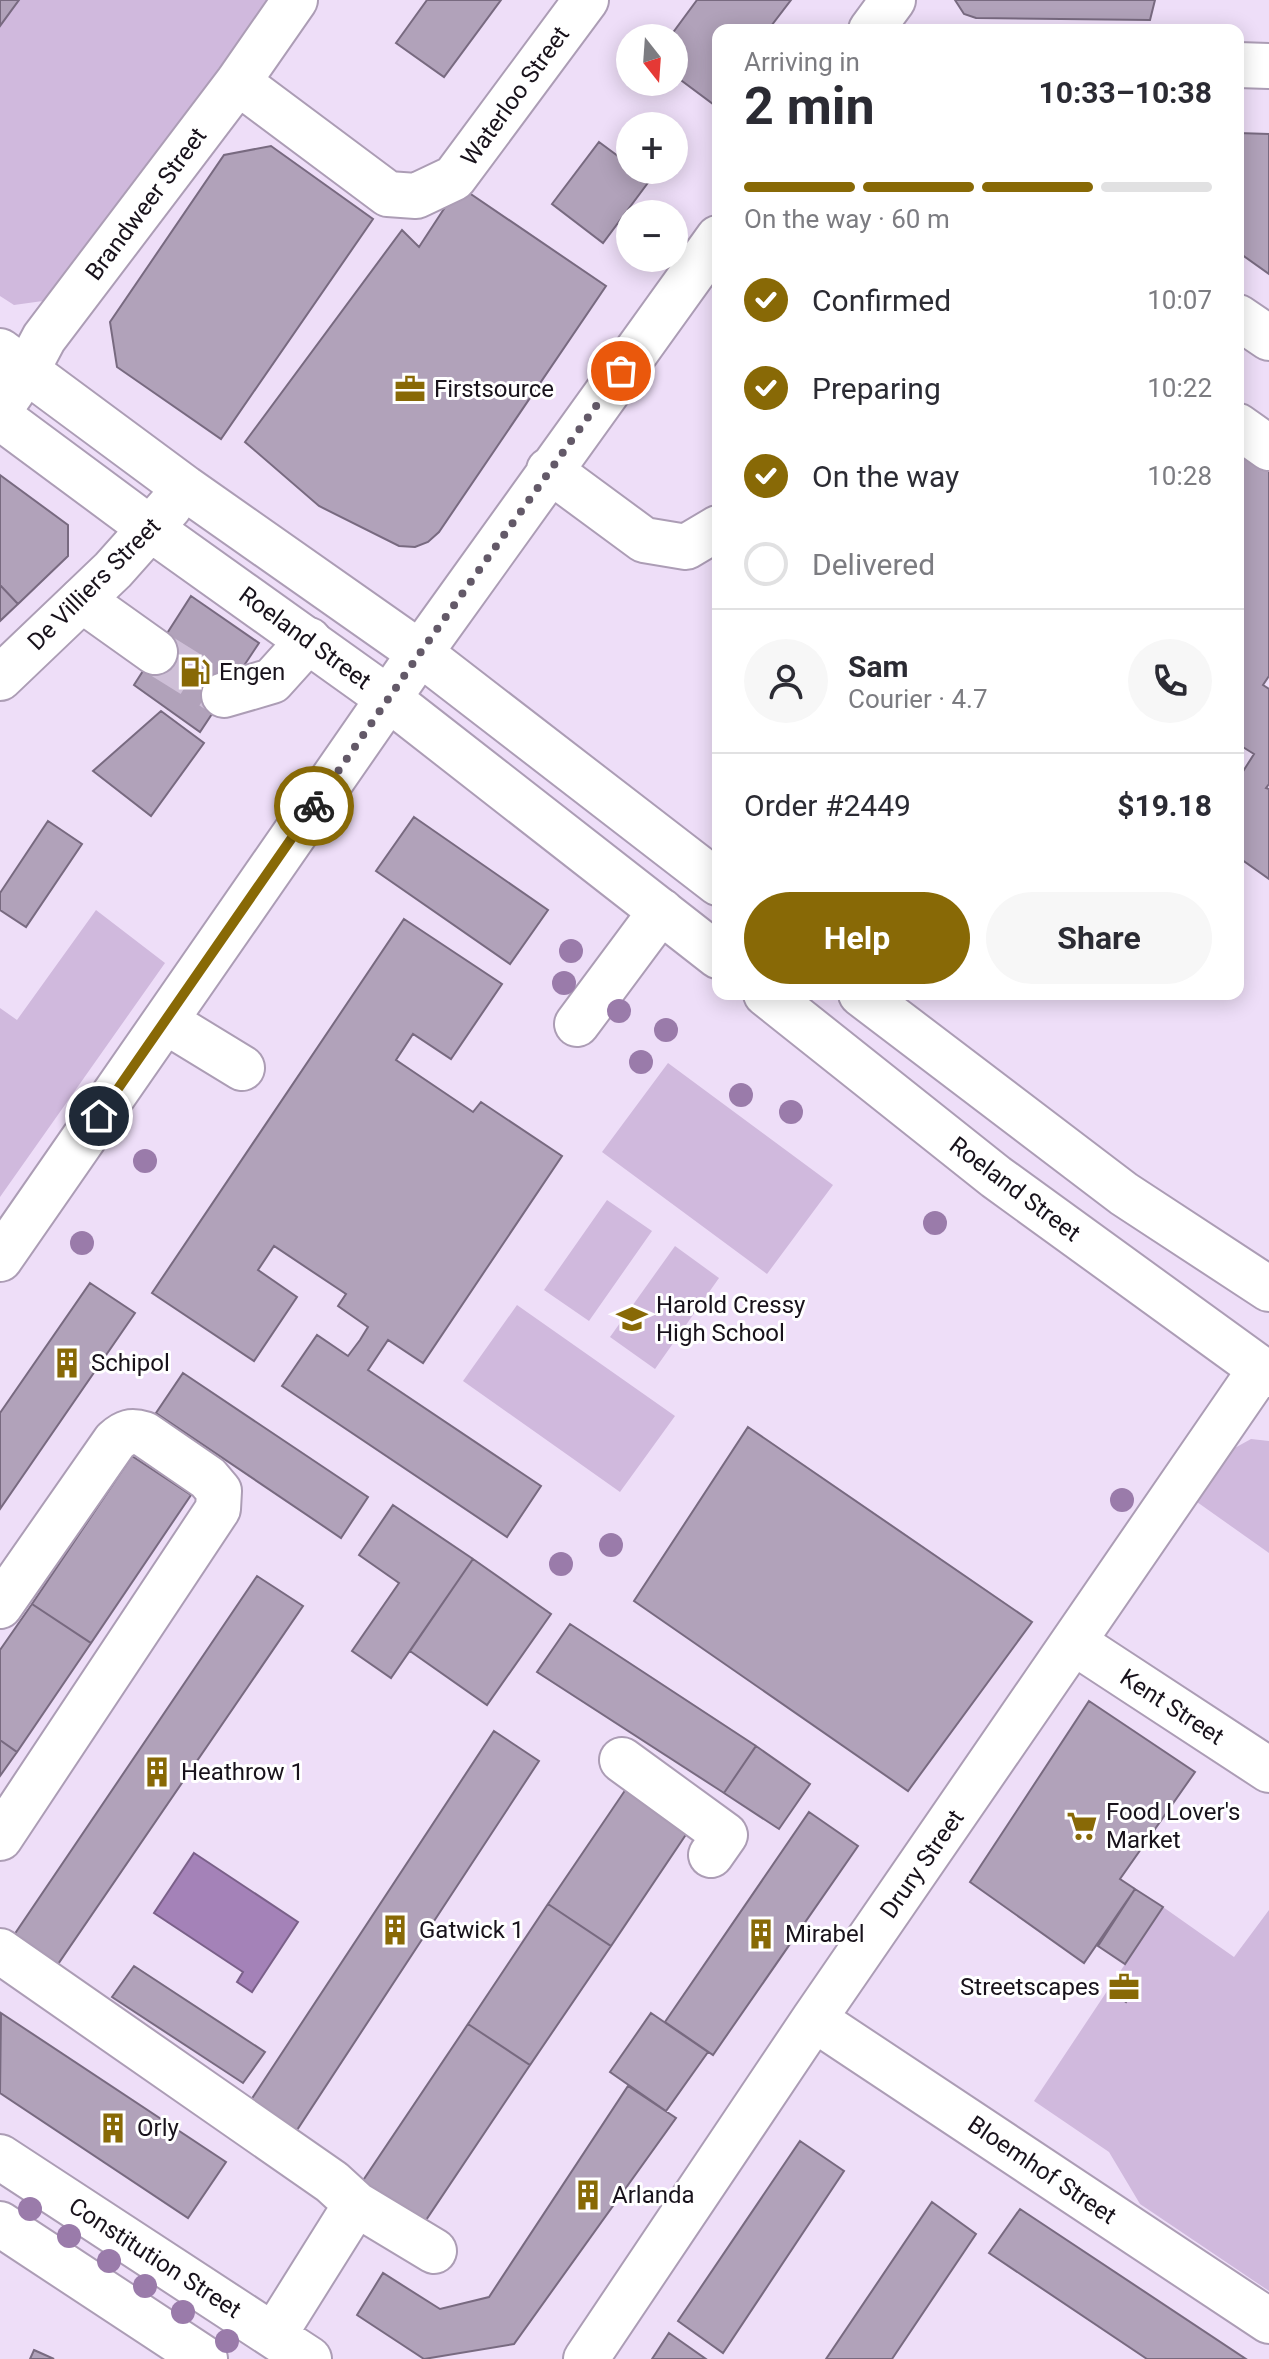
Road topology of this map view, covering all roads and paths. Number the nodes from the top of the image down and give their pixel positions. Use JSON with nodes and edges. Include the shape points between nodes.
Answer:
{"nodes":[{"id":1,"x":295,"y":0,"type":"edge"},
{"id":2,"x":586,"y":0,"type":"edge"},
{"id":3,"x":893,"y":0,"type":"edge"},
{"id":4,"x":875,"y":24,"type":"edge"},
{"id":5,"x":1244,"y":65,"type":"edge"},
{"id":6,"x":1269,"y":66,"type":"edge"},
{"id":7,"x":238,"y":82,"type":"junction"},
{"id":8,"x":712,"y":246,"type":"edge"},
{"id":9,"x":1244,"y":321,"type":"edge"},
{"id":10,"x":1269,"y":338,"type":"edge"},
{"id":11,"x":14,"y":360,"type":"edge"},
{"id":12,"x":0,"y":409,"type":"edge"},
{"id":13,"x":0,"y":417,"type":"edge"},
{"id":14,"x":1244,"y":430,"type":"edge"},
{"id":15,"x":1269,"y":448,"type":"edge"},
{"id":16,"x":549,"y":470,"type":"junction"},
{"id":17,"x":185,"y":488,"type":"junction"},
{"id":18,"x":151,"y":529,"type":"junction"},
{"id":19,"x":712,"y":532,"type":"edge"},
{"id":20,"x":82,"y":600,"type":"junction"},
{"id":21,"x":309,"y":640,"type":"junction"},
{"id":22,"x":155,"y":652,"type":"tunnel mouth"},
{"id":23,"x":420,"y":653,"type":"junction"},
{"id":24,"x":0,"y":678,"type":"edge"},
{"id":25,"x":224,"y":695,"type":"dead end"},
{"id":26,"x":389,"y":699,"type":"junction"},
{"id":27,"x":712,"y":878,"type":"edge"},
{"id":28,"x":661,"y":911,"type":"junction"},
{"id":29,"x":712,"y":951,"type":"edge"},
{"id":30,"x":774,"y":1000,"type":"edge"},
{"id":31,"x":869,"y":1000,"type":"edge"},
{"id":32,"x":165,"y":1021,"type":"junction"},
{"id":33,"x":577,"y":1024,"type":"dead end"},
{"id":34,"x":242,"y":1068,"type":"dead end"},
{"id":35,"x":0,"y":1259,"type":"edge"},
{"id":36,"x":1269,"y":1289,"type":"edge"},
{"id":37,"x":1264,"y":1373,"type":"edge"},
{"id":38,"x":0,"y":1606,"type":"edge"},
{"id":39,"x":1075,"y":1643,"type":"junction"},
{"id":40,"x":622,"y":1760,"type":"dead end"},
{"id":41,"x":1269,"y":1770,"type":"edge"},
{"id":42,"x":0,"y":1838,"type":"edge"},
{"id":43,"x":711,"y":1855,"type":"dead end"},
{"id":44,"x":0,"y":1951,"type":"edge"},
{"id":45,"x":814,"y":2019,"type":"junction"},
{"id":46,"x":0,"y":2157,"type":"edge"},
{"id":47,"x":356,"y":2204,"type":"junction"},
{"id":48,"x":0,"y":2224,"type":"edge"},
{"id":49,"x":434,"y":2251,"type":"dead end"},
{"id":50,"x":1269,"y":2321,"type":"edge"},
{"id":51,"x":274,"y":2335,"type":"junction"},
{"id":52,"x":205,"y":2359,"type":"edge"},
{"id":53,"x":309,"y":2359,"type":"edge"},
{"id":54,"x":586,"y":2359,"type":"edge"}],
"edges":[{"from":1,"to":7,"type":"street","name":"Brandweer Street"},
{"from":2,"to":7,"type":"street","name":"Waterloo Street","via":[[454,178],[416,196],[388,194]]},
{"from":3,"to":4,"type":"street"},
{"from":5,"to":6,"type":"street"},
{"from":7,"to":11,"type":"street","name":"Brandweer Street","via":[[44,338]]},
{"from":8,"to":16,"type":"street"},
{"from":9,"to":10,"type":"street"},
{"from":11,"to":12,"type":"street","name":"Brandweer Street"},
{"from":11,"to":17,"type":"street"},
{"from":13,"to":18,"type":"street","name":"Roeland Street"},
{"from":14,"to":15,"type":"street"},
{"from":16,"to":19,"type":"street","via":[[644,540],[686,547]]},
{"from":16,"to":23,"type":"street"},
{"from":17,"to":18,"type":"street","name":"De Villiers Street"},
{"from":17,"to":23,"type":"street"},
{"from":18,"to":20,"type":"street","name":"De Villiers Street"},
{"from":18,"to":21,"type":"street","name":"Roeland Street"},
{"from":20,"to":22,"type":"street"},
{"from":20,"to":24,"type":"street","name":"De Villiers Street"},
{"from":21,"to":25,"type":"street","via":[[272,681]]},
{"from":21,"to":26,"type":"street","name":"Roeland Street"},
{"from":23,"to":26,"type":"street"},
{"from":23,"to":27,"type":"street"},
{"from":26,"to":28,"type":"street","name":"Roeland Street"},
{"from":26,"to":32,"type":"street"},
{"from":28,"to":29,"type":"street","name":"Roeland Street"},
{"from":28,"to":33,"type":"street"},
{"from":30,"to":37,"type":"street","name":"Roeland Street","via":[[996,1177]]},
{"from":31,"to":36,"type":"street","via":[[1124,1194]]},
{"from":32,"to":34,"type":"street"},
{"from":32,"to":35,"type":"street"},
{"from":37,"to":39,"type":"street","name":"Drury Street"},
{"from":38,"to":42,"type":"street","via":[[123,1433],[144,1434],[215,1484],[218,1509]]},
{"from":39,"to":41,"type":"street","name":"Kent Street"},
{"from":39,"to":45,"type":"street","name":"Drury Street"},
{"from":40,"to":43,"type":"street","via":[[725,1835]]},
{"from":44,"to":47,"type":"street","via":[[332,2182]]},
{"from":45,"to":50,"type":"street","name":"Bloemhof Street"},
{"from":45,"to":54,"type":"street","name":"Drury Street"},
{"from":46,"to":51,"type":"street","name":"Constitution Street"},
{"from":47,"to":49,"type":"street"},
{"from":47,"to":51,"type":"street"},
{"from":48,"to":52,"type":"street"},
{"from":51,"to":53,"type":"street","name":"Constitution Street"}]}
